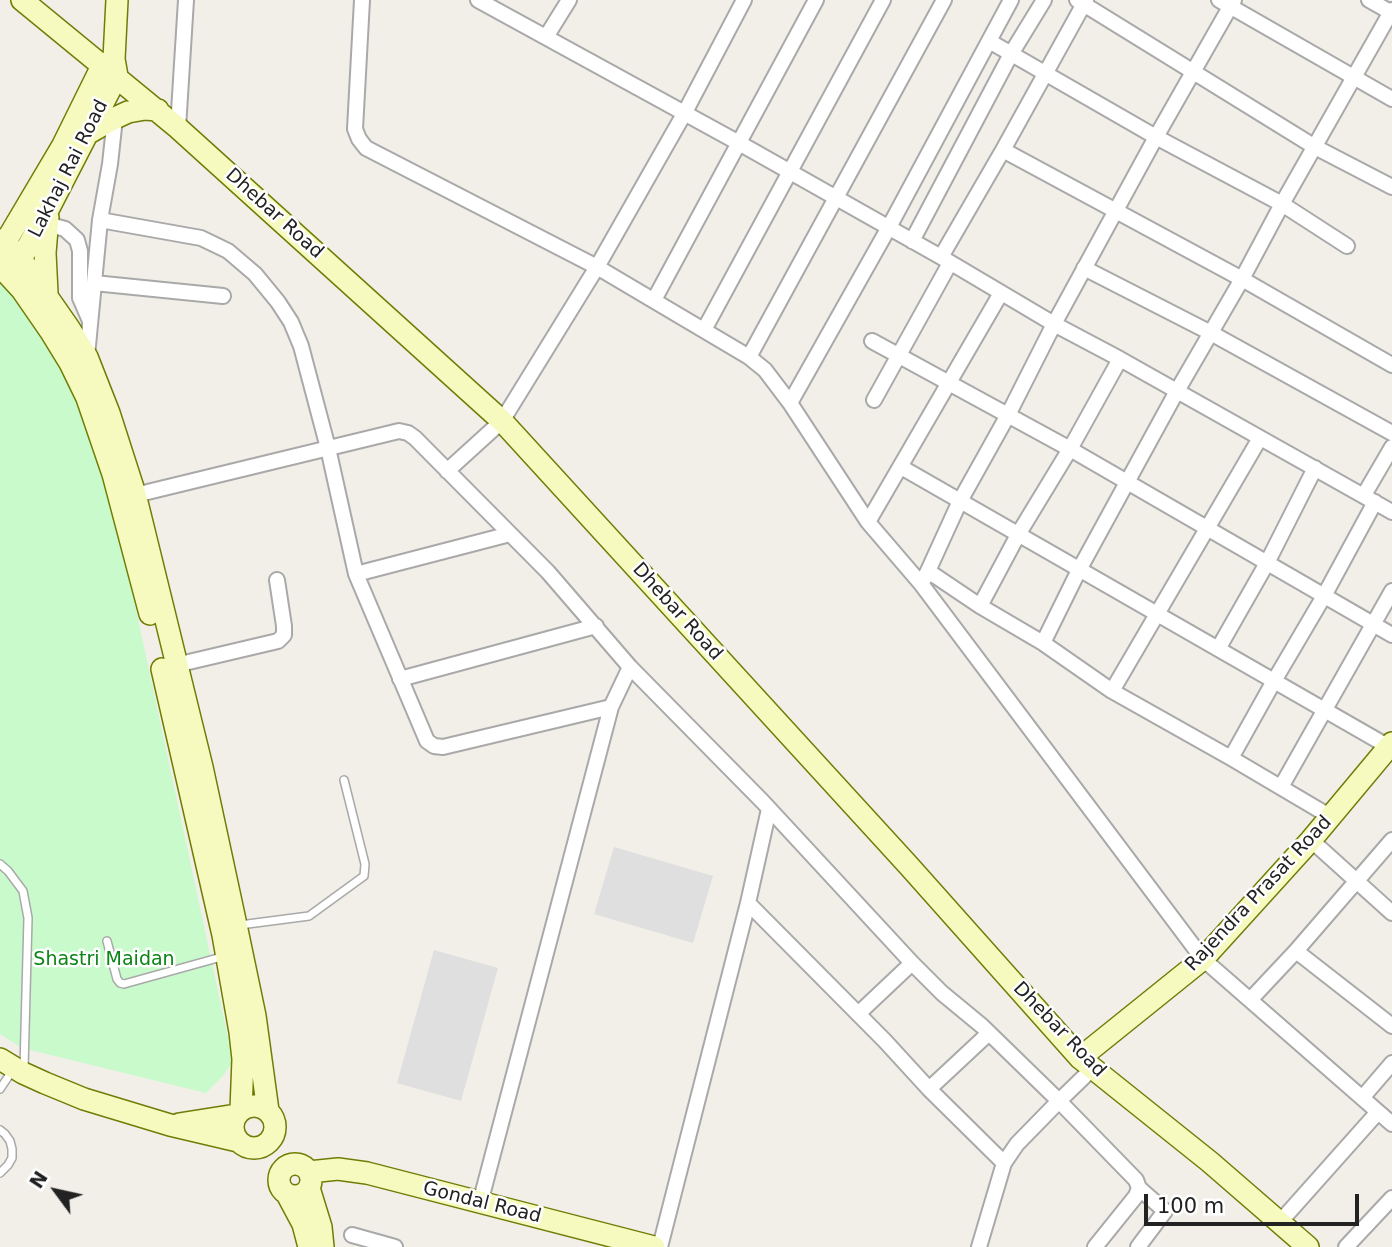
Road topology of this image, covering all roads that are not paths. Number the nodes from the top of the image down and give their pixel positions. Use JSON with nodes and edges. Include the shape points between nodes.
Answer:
{"nodes":[{"id":1,"x":22,"y":0,"type":"edge"},
{"id":2,"x":117,"y":0,"type":"edge"},
{"id":3,"x":186,"y":0,"type":"edge"},
{"id":4,"x":362,"y":0,"type":"edge"},
{"id":5,"x":478,"y":0,"type":"edge"},
{"id":6,"x":569,"y":0,"type":"edge"},
{"id":7,"x":744,"y":0,"type":"edge"},
{"id":8,"x":816,"y":0,"type":"edge"},
{"id":9,"x":883,"y":0,"type":"edge"},
{"id":10,"x":944,"y":0,"type":"edge"},
{"id":11,"x":1011,"y":0,"type":"edge"},
{"id":12,"x":1044,"y":0,"type":"edge"},
{"id":13,"x":1369,"y":0,"type":"edge"},
{"id":14,"x":1082,"y":1,"type":"edge"},
{"id":15,"x":1228,"y":2,"type":"edge"},
{"id":16,"x":1391,"y":12,"type":"edge"},
{"id":17,"x":546,"y":37,"type":"junction"},
{"id":18,"x":989,"y":41,"type":"junction"},
{"id":19,"x":1011,"y":54,"type":"junction"},
{"id":20,"x":111,"y":67,"type":"junction"},
{"id":21,"x":1045,"y":72,"type":"junction"},
{"id":22,"x":1194,"y":72,"type":"junction"},
{"id":23,"x":1354,"y":76,"type":"junction"},
{"id":24,"x":1392,"y":99,"type":"edge"},
{"id":25,"x":158,"y":110,"type":"junction"},
{"id":26,"x":684,"y":114,"type":"junction"},
{"id":27,"x":115,"y":118,"type":"junction"},
{"id":28,"x":178,"y":128,"type":"junction"},
{"id":29,"x":87,"y":134,"type":"junction"},
{"id":30,"x":1156,"y":136,"type":"junction"},
{"id":31,"x":738,"y":143,"type":"junction"},
{"id":32,"x":1315,"y":147,"type":"junction"},
{"id":33,"x":1003,"y":150,"type":"junction"},
{"id":34,"x":789,"y":173,"type":"junction"},
{"id":35,"x":1392,"y":187,"type":"edge"},
{"id":36,"x":835,"y":197,"type":"junction"},
{"id":37,"x":1282,"y":204,"type":"junction"},
{"id":38,"x":43,"y":209,"type":"junction"},
{"id":39,"x":1116,"y":210,"type":"junction"},
{"id":40,"x":0,"y":216,"type":"edge"},
{"id":41,"x":100,"y":220,"type":"junction"},
{"id":42,"x":888,"y":229,"type":"junction"},
{"id":43,"x":912,"y":241,"type":"junction"},
{"id":44,"x":2,"y":244,"type":"edge"},
{"id":45,"x":1347,"y":246,"type":"dead end"},
{"id":46,"x":946,"y":260,"type":"junction"},
{"id":47,"x":10,"y":266,"type":"edge"},
{"id":48,"x":597,"y":267,"type":"junction"},
{"id":49,"x":1084,"y":268,"type":"junction"},
{"id":50,"x":1242,"y":279,"type":"junction"},
{"id":51,"x":94,"y":283,"type":"junction"},
{"id":52,"x":1001,"y":293,"type":"junction"},
{"id":53,"x":47,"y":296,"type":"junction"},
{"id":54,"x":223,"y":296,"type":"dead end"},
{"id":55,"x":654,"y":300,"type":"junction"},
{"id":56,"x":90,"y":322,"type":"junction"},
{"id":57,"x":1054,"y":324,"type":"junction"},
{"id":58,"x":704,"y":330,"type":"junction"},
{"id":59,"x":1211,"y":332,"type":"junction"},
{"id":60,"x":872,"y":341,"type":"dead end"},
{"id":61,"x":898,"y":356,"type":"junction"},
{"id":62,"x":87,"y":357,"type":"junction"},
{"id":63,"x":749,"y":357,"type":"junction"},
{"id":64,"x":1120,"y":359,"type":"junction"},
{"id":65,"x":1392,"y":365,"type":"edge"},
{"id":66,"x":949,"y":384,"type":"junction"},
{"id":67,"x":1177,"y":391,"type":"junction"},
{"id":68,"x":874,"y":400,"type":"dead end"},
{"id":69,"x":790,"y":403,"type":"junction"},
{"id":70,"x":1008,"y":415,"type":"junction"},
{"id":71,"x":502,"y":421,"type":"junction"},
{"id":72,"x":1392,"y":433,"type":"edge"},
{"id":73,"x":1260,"y":438,"type":"junction"},
{"id":74,"x":1392,"y":447,"type":"edge"},
{"id":75,"x":328,"y":448,"type":"junction"},
{"id":76,"x":1070,"y":449,"type":"junction"},
{"id":77,"x":901,"y":467,"type":"junction"},
{"id":78,"x":1315,"y":468,"type":"junction"},
{"id":79,"x":447,"y":471,"type":"junction"},
{"id":80,"x":1128,"y":482,"type":"junction"},
{"id":81,"x":127,"y":497,"type":"junction"},
{"id":82,"x":1369,"y":498,"type":"junction"},
{"id":83,"x":960,"y":501,"type":"junction"},
{"id":84,"x":1392,"y":512,"type":"edge"},
{"id":85,"x":868,"y":522,"type":"junction"},
{"id":86,"x":1207,"y":528,"type":"junction"},
{"id":87,"x":1019,"y":533,"type":"junction"},
{"id":88,"x":510,"y":534,"type":"junction"},
{"id":89,"x":1267,"y":563,"type":"junction"},
{"id":90,"x":1079,"y":570,"type":"junction"},
{"id":91,"x":928,"y":571,"type":"junction"},
{"id":92,"x":356,"y":573,"type":"junction"},
{"id":93,"x":276,"y":580,"type":"dead end"},
{"id":94,"x":922,"y":585,"type":"junction"},
{"id":95,"x":1392,"y":590,"type":"edge"},
{"id":96,"x":1324,"y":596,"type":"junction"},
{"id":97,"x":980,"y":606,"type":"junction"},
{"id":98,"x":1157,"y":615,"type":"junction"},
{"id":99,"x":1374,"y":625,"type":"junction"},
{"id":100,"x":596,"y":626,"type":"junction"},
{"id":101,"x":1392,"y":635,"type":"edge"},
{"id":102,"x":1043,"y":643,"type":"junction"},
{"id":103,"x":1218,"y":649,"type":"junction"},
{"id":104,"x":176,"y":665,"type":"junction"},
{"id":105,"x":630,"y":667,"type":"junction"},
{"id":106,"x":400,"y":679,"type":"junction"},
{"id":107,"x":1274,"y":681,"type":"junction"},
{"id":108,"x":1112,"y":691,"type":"junction"},
{"id":109,"x":611,"y":707,"type":"junction"},
{"id":110,"x":1325,"y":710,"type":"junction"},
{"id":111,"x":1390,"y":745,"type":"edge"},
{"id":112,"x":1231,"y":758,"type":"junction"},
{"id":113,"x":344,"y":779,"type":"dead end"},
{"id":114,"x":1280,"y":787,"type":"junction"},
{"id":115,"x":769,"y":809,"type":"junction"},
{"id":116,"x":1331,"y":817,"type":"junction"},
{"id":117,"x":1311,"y":840,"type":"junction"},
{"id":118,"x":1392,"y":840,"type":"edge"},
{"id":119,"x":0,"y":864,"type":"edge"},
{"id":120,"x":1356,"y":881,"type":"junction"},
{"id":121,"x":748,"y":902,"type":"junction"},
{"id":122,"x":1392,"y":913,"type":"edge"},
{"id":123,"x":236,"y":925,"type":"junction"},
{"id":124,"x":107,"y":942,"type":"dead end"},
{"id":125,"x":1296,"y":951,"type":"junction"},
{"id":126,"x":227,"y":956,"type":"junction"},
{"id":127,"x":1203,"y":959,"type":"junction"},
{"id":128,"x":912,"y":963,"type":"junction"},
{"id":129,"x":1250,"y":1000,"type":"junction"},
{"id":130,"x":858,"y":1014,"type":"junction"},
{"id":131,"x":1392,"y":1026,"type":"edge"},
{"id":132,"x":989,"y":1032,"type":"junction"},
{"id":133,"x":1086,"y":1063,"type":"junction"},
{"id":134,"x":1392,"y":1063,"type":"edge"},
{"id":135,"x":12,"y":1066,"type":"edge"},
{"id":136,"x":0,"y":1089,"type":"edge"},
{"id":137,"x":929,"y":1089,"type":"junction"},
{"id":138,"x":1362,"y":1098,"type":"junction"},
{"id":139,"x":1059,"y":1101,"type":"junction"},
{"id":140,"x":268,"y":1111,"type":"junction"},
{"id":141,"x":239,"y":1112,"type":"junction"},
{"id":142,"x":1378,"y":1112,"type":"junction"},
{"id":143,"x":1392,"y":1124,"type":"edge"},
{"id":144,"x":170,"y":1125,"type":"junction"},
{"id":145,"x":0,"y":1130,"type":"edge"},
{"id":146,"x":274,"y":1132,"type":"junction"},
{"id":147,"x":247,"y":1145,"type":"junction"},
{"id":148,"x":1004,"y":1163,"type":"junction"},
{"id":149,"x":0,"y":1173,"type":"edge"},
{"id":150,"x":301,"y":1176,"type":"junction"},
{"id":151,"x":1139,"y":1188,"type":"junction"},
{"id":152,"x":1392,"y":1198,"type":"edge"},
{"id":153,"x":480,"y":1203,"type":"junction"},
{"id":154,"x":1280,"y":1222,"type":"junction"},
{"id":155,"x":352,"y":1235,"type":"dead end"},
{"id":156,"x":309,"y":1247,"type":"edge"},
{"id":157,"x":323,"y":1247,"type":"edge"},
{"id":158,"x":395,"y":1247,"type":"edge"},
{"id":159,"x":598,"y":1247,"type":"edge"},
{"id":160,"x":654,"y":1247,"type":"edge"},
{"id":161,"x":660,"y":1247,"type":"edge"},
{"id":162,"x":979,"y":1247,"type":"edge"},
{"id":163,"x":1095,"y":1247,"type":"edge"},
{"id":164,"x":1138,"y":1247,"type":"edge"},
{"id":165,"x":1308,"y":1247,"type":"edge"},
{"id":166,"x":1346,"y":1247,"type":"edge"}],
"edges":[{"from":1,"to":20,"type":"main road","name":"Dhebar Road"},
{"from":2,"to":20,"type":"main road","name":"Lakhaj Rai Road"},
{"from":3,"to":28,"type":"street"},
{"from":4,"to":48,"type":"street","via":[[355,129],[366,148]]},
{"from":5,"to":17,"type":"street"},
{"from":6,"to":17,"type":"street"},
{"from":7,"to":26,"type":"street"},
{"from":8,"to":31,"type":"street"},
{"from":9,"to":34,"type":"street"},
{"from":10,"to":36,"type":"street"},
{"from":11,"to":18,"type":"street"},
{"from":12,"to":19,"type":"street"},
{"from":13,"to":16,"type":"street"},
{"from":14,"to":21,"type":"street"},
{"from":14,"to":22,"type":"street"},
{"from":15,"to":22,"type":"street"},
{"from":15,"to":23,"type":"street"},
{"from":16,"to":23,"type":"street"},
{"from":17,"to":26,"type":"street"},
{"from":18,"to":19,"type":"street"},
{"from":18,"to":42,"type":"street"},
{"from":19,"to":21,"type":"street"},
{"from":19,"to":43,"type":"street"},
{"from":20,"to":25,"type":"main road","name":"Dhebar Road"},
{"from":20,"to":29,"type":"main road","name":"Lakhaj Rai Road"},
{"from":20,"to":38,"type":"main road","name":"Lakhaj Rai Road","via":[[63,145]]},
{"from":21,"to":30,"type":"street"},
{"from":21,"to":33,"type":"street"},
{"from":22,"to":30,"type":"street"},
{"from":22,"to":32,"type":"street"},
{"from":23,"to":24,"type":"street"},
{"from":23,"to":32,"type":"street"},
{"from":25,"to":27,"type":"main road","via":[[128,112]]},
{"from":25,"to":28,"type":"main road","name":"Dhebar Road"},
{"from":26,"to":31,"type":"street"},
{"from":26,"to":48,"type":"street"},
{"from":27,"to":29,"type":"main road"},
{"from":27,"to":41,"type":"street"},
{"from":28,"to":71,"type":"main road","name":"Dhebar Road"},
{"from":29,"to":38,"type":"main road","name":"Lakhaj Rai Road"},
{"from":30,"to":37,"type":"street"},
{"from":30,"to":39,"type":"street"},
{"from":31,"to":34,"type":"street"},
{"from":31,"to":55,"type":"street"},
{"from":32,"to":35,"type":"street"},
{"from":32,"to":37,"type":"street"},
{"from":33,"to":39,"type":"street"},
{"from":33,"to":46,"type":"street"},
{"from":34,"to":36,"type":"street"},
{"from":34,"to":58,"type":"street"},
{"from":36,"to":42,"type":"street"},
{"from":36,"to":63,"type":"street"},
{"from":37,"to":45,"type":"street"},
{"from":37,"to":50,"type":"street"},
{"from":38,"to":40,"type":"main road","via":[[18,207]]},
{"from":38,"to":44,"type":"main road","name":"Lakhaj Rai Road"},
{"from":38,"to":47,"type":"main road","name":"Lakhaj Rai Road"},
{"from":38,"to":53,"type":"main road"},
{"from":38,"to":56,"type":"street","via":[[77,240],[80,298]]},
{"from":39,"to":49,"type":"street"},
{"from":39,"to":50,"type":"street"},
{"from":41,"to":51,"type":"street"},
{"from":41,"to":75,"type":"street","via":[[201,238],[228,251],[254,274],[291,322]]},
{"from":42,"to":43,"type":"street"},
{"from":42,"to":69,"type":"street"},
{"from":43,"to":46,"type":"street"},
{"from":44,"to":47,"type":"main road"},
{"from":46,"to":52,"type":"street"},
{"from":46,"to":61,"type":"street"},
{"from":47,"to":53,"type":"main road"},
{"from":47,"to":81,"type":"main road","via":[[69,363]]},
{"from":48,"to":55,"type":"street"},
{"from":48,"to":71,"type":"street"},
{"from":49,"to":57,"type":"street"},
{"from":49,"to":59,"type":"street"},
{"from":50,"to":59,"type":"street"},
{"from":50,"to":65,"type":"street"},
{"from":51,"to":54,"type":"street"},
{"from":51,"to":56,"type":"street"},
{"from":52,"to":57,"type":"street"},
{"from":52,"to":66,"type":"street"},
{"from":53,"to":62,"type":"main road"},
{"from":55,"to":58,"type":"street"},
{"from":56,"to":62,"type":"street"},
{"from":57,"to":64,"type":"street"},
{"from":57,"to":70,"type":"street"},
{"from":58,"to":63,"type":"street"},
{"from":59,"to":67,"type":"street"},
{"from":59,"to":72,"type":"street"},
{"from":60,"to":61,"type":"street"},
{"from":61,"to":66,"type":"street"},
{"from":61,"to":68,"type":"street"},
{"from":62,"to":81,"type":"main road","via":[[109,412]]},
{"from":63,"to":69,"type":"street"},
{"from":64,"to":67,"type":"street"},
{"from":64,"to":76,"type":"street"},
{"from":66,"to":70,"type":"street"},
{"from":66,"to":77,"type":"street"},
{"from":67,"to":73,"type":"street"},
{"from":67,"to":80,"type":"street"},
{"from":69,"to":85,"type":"street"},
{"from":70,"to":76,"type":"street"},
{"from":70,"to":83,"type":"street"},
{"from":71,"to":79,"type":"street"},
{"from":71,"to":133,"type":"main road","name":"Dhebar Road"},
{"from":73,"to":78,"type":"street"},
{"from":73,"to":86,"type":"street"},
{"from":74,"to":82,"type":"street"},
{"from":75,"to":79,"type":"street","via":[[400,431],[415,438]]},
{"from":75,"to":81,"type":"street"},
{"from":75,"to":92,"type":"street"},
{"from":76,"to":80,"type":"street"},
{"from":76,"to":87,"type":"street"},
{"from":77,"to":83,"type":"street"},
{"from":77,"to":85,"type":"street"},
{"from":78,"to":82,"type":"street"},
{"from":78,"to":89,"type":"street"},
{"from":79,"to":88,"type":"street"},
{"from":80,"to":86,"type":"street"},
{"from":80,"to":90,"type":"street"},
{"from":81,"to":104,"type":"main road"},
{"from":81,"to":126,"type":"main road"},
{"from":82,"to":84,"type":"street"},
{"from":82,"to":96,"type":"street"},
{"from":83,"to":87,"type":"street"},
{"from":83,"to":91,"type":"street"},
{"from":85,"to":94,"type":"street"},
{"from":86,"to":89,"type":"street"},
{"from":86,"to":98,"type":"street"},
{"from":87,"to":90,"type":"street"},
{"from":87,"to":97,"type":"street"},
{"from":88,"to":92,"type":"street"},
{"from":88,"to":100,"type":"street"},
{"from":89,"to":96,"type":"street"},
{"from":89,"to":103,"type":"street"},
{"from":90,"to":98,"type":"street"},
{"from":90,"to":102,"type":"street"},
{"from":91,"to":94,"type":"street"},
{"from":91,"to":97,"type":"street"},
{"from":92,"to":106,"type":"street"},
{"from":93,"to":104,"type":"street","via":[[284,626],[278,641]]},
{"from":94,"to":127,"type":"street"},
{"from":95,"to":99,"type":"street"},
{"from":96,"to":99,"type":"street"},
{"from":96,"to":107,"type":"street"},
{"from":97,"to":102,"type":"street"},
{"from":98,"to":103,"type":"street"},
{"from":98,"to":108,"type":"street"},
{"from":99,"to":101,"type":"street"},
{"from":99,"to":110,"type":"street"},
{"from":100,"to":105,"type":"street"},
{"from":100,"to":106,"type":"street"},
{"from":102,"to":108,"type":"street"},
{"from":103,"to":107,"type":"street"},
{"from":104,"to":123,"type":"main road"},
{"from":105,"to":109,"type":"street"},
{"from":105,"to":115,"type":"street"},
{"from":106,"to":109,"type":"street","via":[[427,741],[434,746]]},
{"from":107,"to":110,"type":"street"},
{"from":107,"to":112,"type":"street"},
{"from":108,"to":112,"type":"street"},
{"from":109,"to":153,"type":"street"},
{"from":110,"to":111,"type":"street"},
{"from":110,"to":114,"type":"street"},
{"from":111,"to":116,"type":"main road","name":"Rajendra Prasat Road"},
{"from":112,"to":114,"type":"street"},
{"from":113,"to":123,"type":"lane","via":[[364,876],[309,916]]},
{"from":114,"to":116,"type":"street"},
{"from":115,"to":121,"type":"street"},
{"from":115,"to":128,"type":"street"},
{"from":116,"to":117,"type":"main road","name":"Rajendra Prasat Road"},
{"from":117,"to":120,"type":"street"},
{"from":117,"to":127,"type":"main road","name":"Rajendra Prasat Road"},
{"from":118,"to":120,"type":"street"},
{"from":119,"to":135,"type":"lane","via":[[23,891],[28,918]]},
{"from":120,"to":122,"type":"street"},
{"from":120,"to":125,"type":"street"},
{"from":121,"to":130,"type":"street"},
{"from":121,"to":161,"type":"street"},
{"from":123,"to":140,"type":"main road"},
{"from":124,"to":126,"type":"lane","via":[[117,979],[124,984]]},
{"from":125,"to":129,"type":"street"},
{"from":125,"to":131,"type":"street"},
{"from":126,"to":141,"type":"main road","via":[[243,1059]]},
{"from":127,"to":129,"type":"street"},
{"from":127,"to":133,"type":"main road","name":"Rajendra Prasat Road"},
{"from":128,"to":130,"type":"street"},
{"from":128,"to":132,"type":"street"},
{"from":129,"to":138,"type":"street"},
{"from":130,"to":137,"type":"street"},
{"from":132,"to":137,"type":"street"},
{"from":132,"to":139,"type":"street"},
{"from":133,"to":139,"type":"street"},
{"from":133,"to":154,"type":"main road","name":"Dhebar Road"},
{"from":134,"to":138,"type":"street"},
{"from":135,"to":136,"type":"lane"},
{"from":135,"to":144,"type":"main road","via":[[84,1098]]},
{"from":137,"to":148,"type":"street"},
{"from":138,"to":142,"type":"street"},
{"from":139,"to":148,"type":"street"},
{"from":139,"to":151,"type":"street"},
{"from":140,"to":141,"type":"main road","via":[[255,1106]]},
{"from":140,"to":146,"type":"main road"},
{"from":141,"to":144,"type":"main road"},
{"from":141,"to":147,"type":"main road","via":[[232,1128],[234,1136]]},
{"from":142,"to":143,"type":"street"},
{"from":142,"to":154,"type":"street"},
{"from":144,"to":147,"type":"main road"},
{"from":145,"to":149,"type":"lane","via":[[10,1141],[12,1157]]},
{"from":146,"to":147,"type":"main road","via":[[268,1143]]},
{"from":146,"to":150,"type":"main road"},
{"from":147,"to":150,"type":"main road","via":[[272,1164]]},
{"from":148,"to":162,"type":"street"},
{"from":150,"to":153,"type":"main road","name":"Gondal Road","via":[[354,1171]]},
{"from":150,"to":156,"type":"main road","via":[[301,1195],[287,1194]]},
{"from":150,"to":157,"type":"main road","via":[[321,1227]]},
{"from":150,"to":159,"type":"main road","name":"Gondal Road","via":[[373,1189]]},
{"from":151,"to":163,"type":"street"},
{"from":151,"to":164,"type":"street","via":[[1165,1211]]},
{"from":152,"to":166,"type":"street"},
{"from":153,"to":160,"type":"main road","name":"Gondal Road"},
{"from":154,"to":165,"type":"main road","name":"Dhebar Road"},
{"from":155,"to":158,"type":"street"}]}
